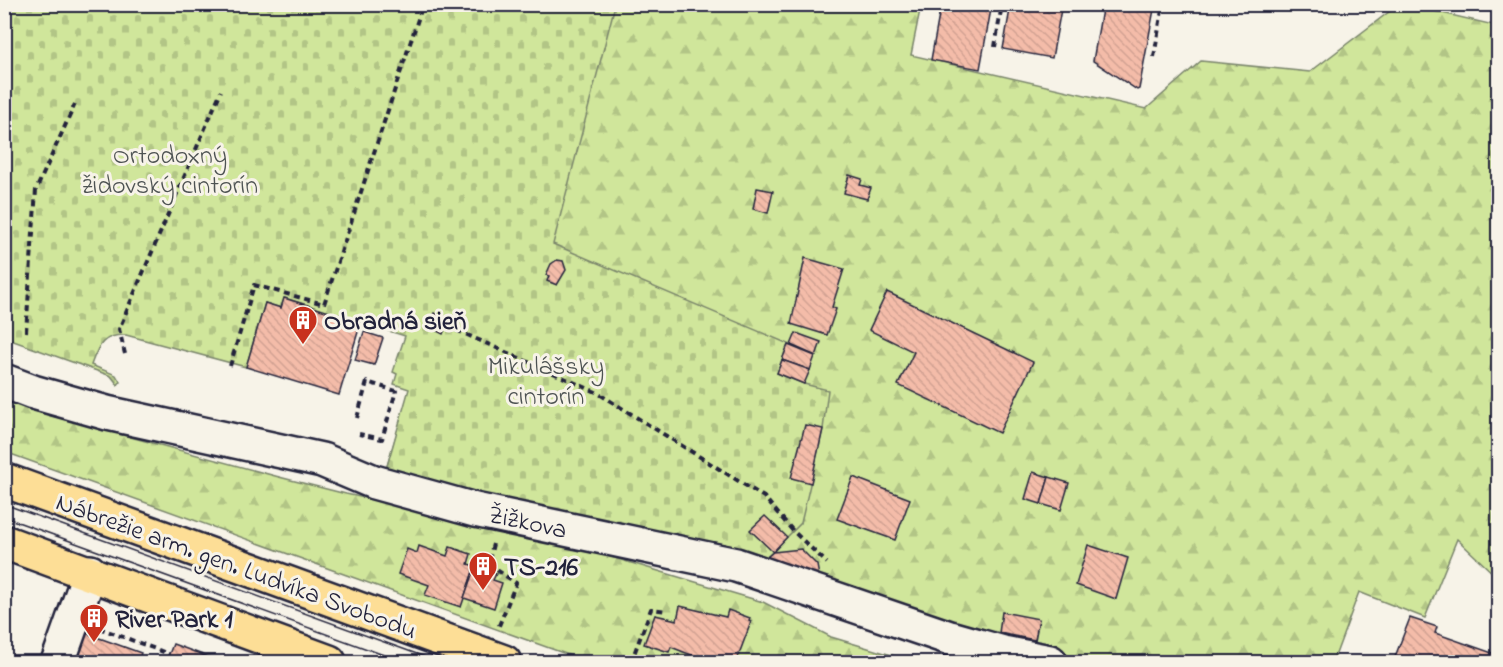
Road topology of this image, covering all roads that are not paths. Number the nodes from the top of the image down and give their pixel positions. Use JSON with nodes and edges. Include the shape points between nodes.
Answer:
{"nodes":[{"id":1,"x":4,"y":381,"type":"edge"},
{"id":2,"x":4,"y":480,"type":"edge"},
{"id":3,"x":4,"y":542,"type":"edge"},
{"id":4,"x":90,"y":572,"type":"junction"},
{"id":5,"x":499,"y":650,"type":"edge"},
{"id":6,"x":58,"y":663,"type":"edge"},
{"id":7,"x":329,"y":663,"type":"edge"},
{"id":8,"x":1050,"y":663,"type":"edge"}],
"edges":[{"from":1,"to":8,"type":"street","name":"Žižkova","via":[[107,413],[322,460],[374,482],[475,510],[736,565],[950,638]]},
{"from":2,"to":5,"type":"main road","name":"Nábrežie arm. gen. Ludvíka Svobodu"},
{"from":3,"to":4,"type":"main road"},
{"from":4,"to":6,"type":"street"},
{"from":4,"to":7,"type":"main road"}]}
